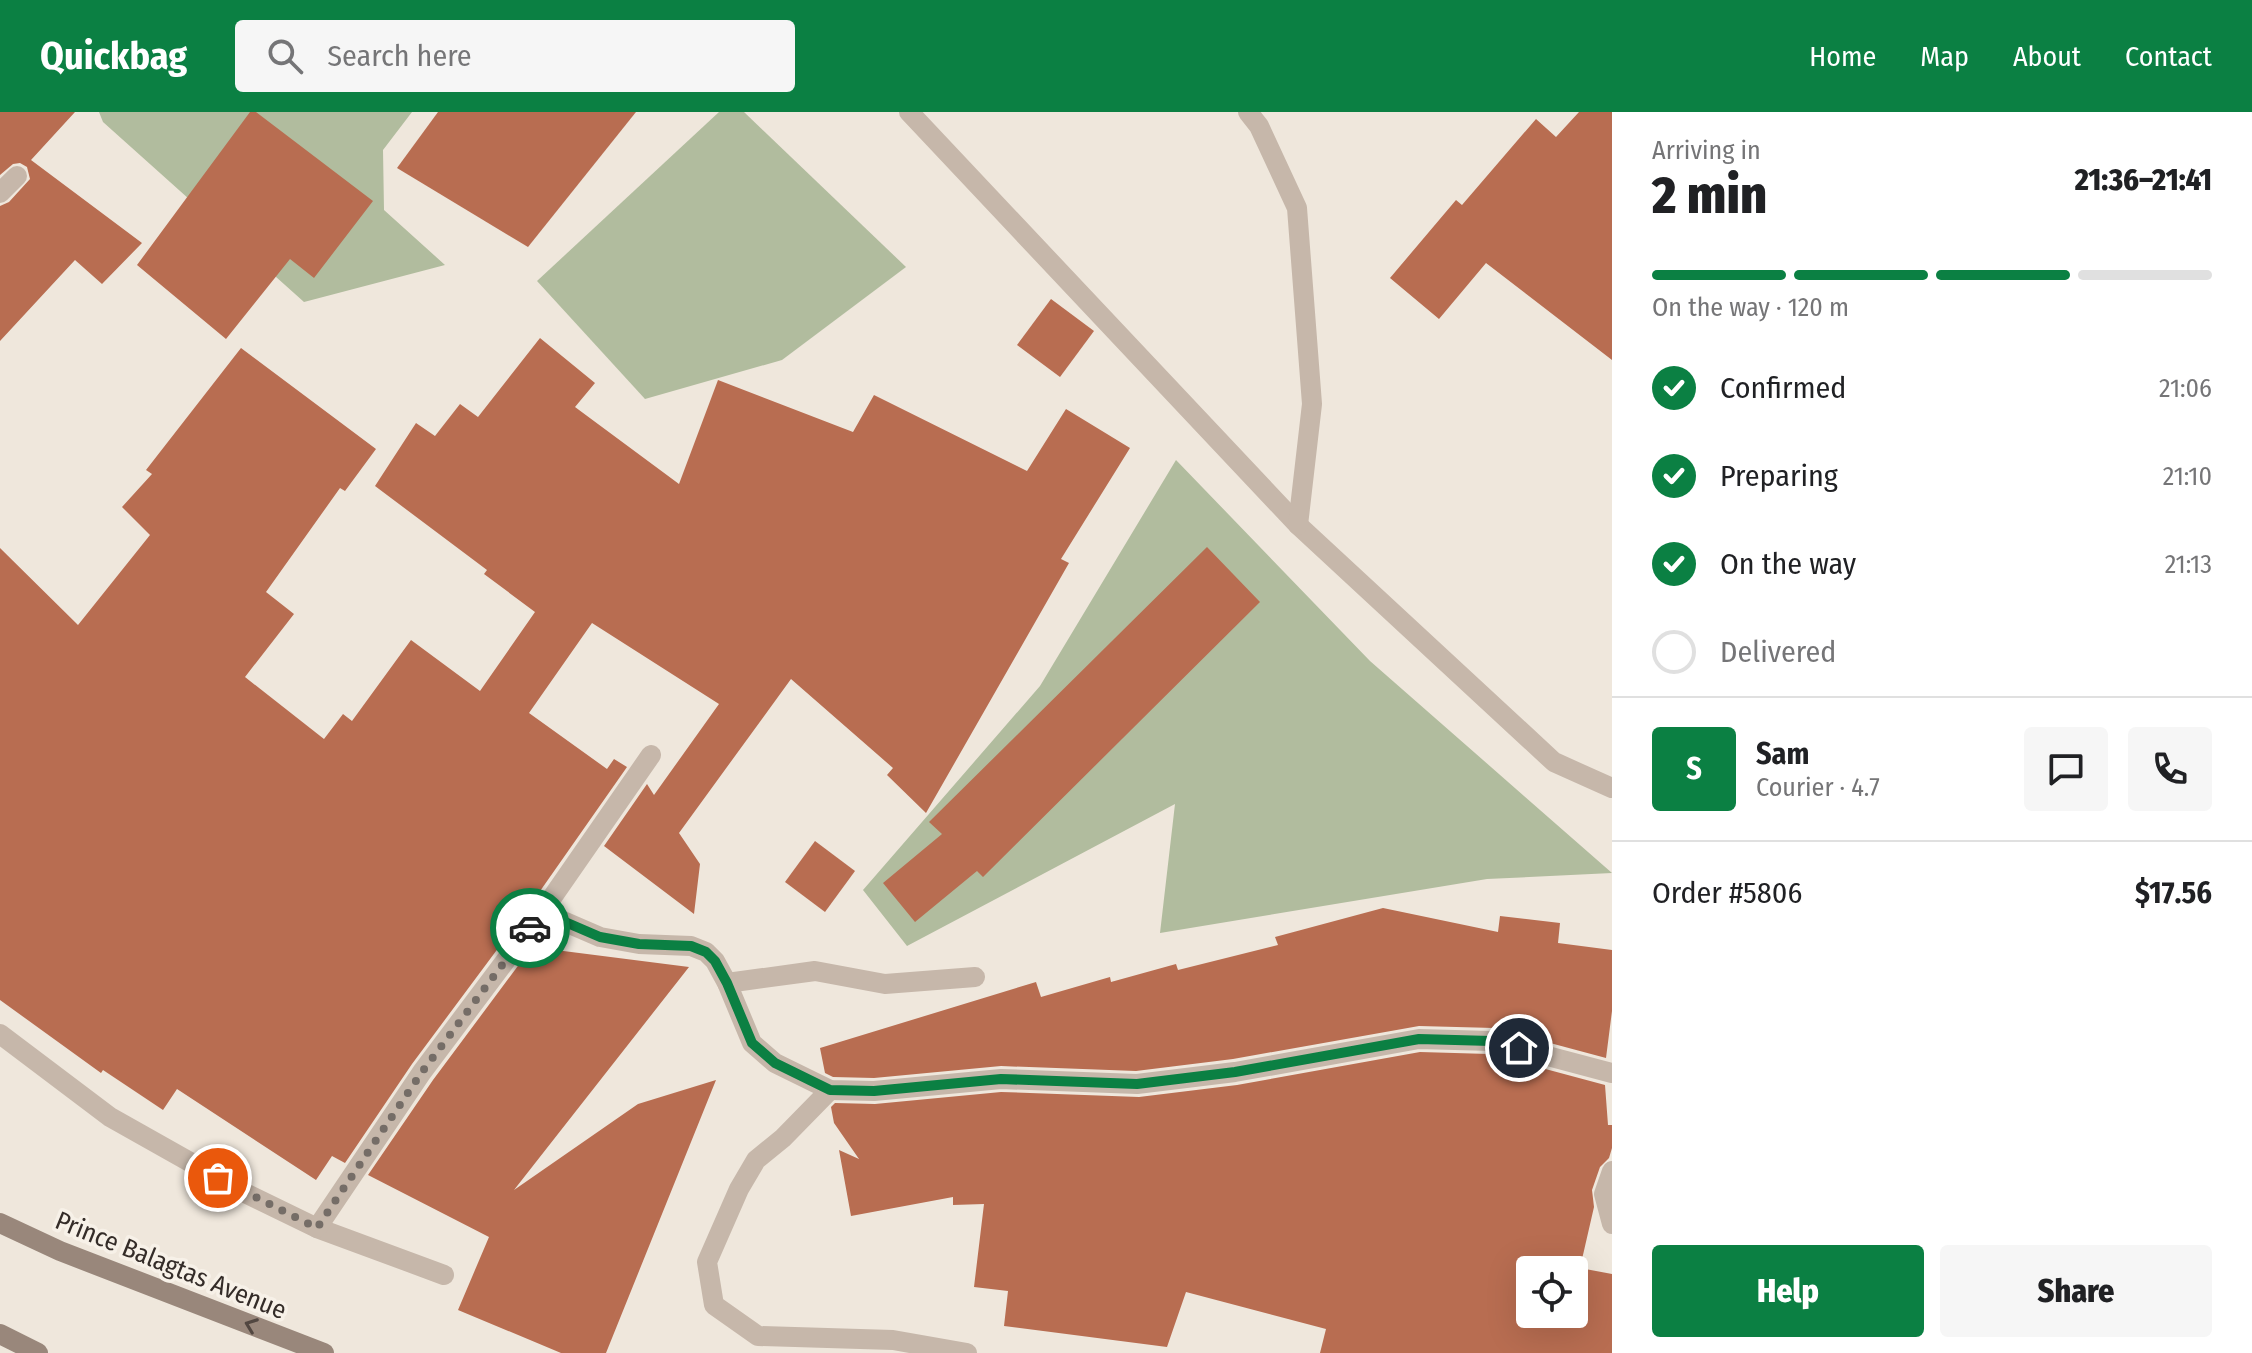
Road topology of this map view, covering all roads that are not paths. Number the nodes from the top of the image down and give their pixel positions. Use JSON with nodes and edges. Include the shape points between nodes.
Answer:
{"nodes":[{"id":1,"x":909,"y":112,"type":"edge"},
{"id":2,"x":1259,"y":117,"type":"edge"},
{"id":3,"x":17,"y":176,"type":"dead end"},
{"id":4,"x":0,"y":193,"type":"edge"},
{"id":5,"x":1298,"y":525,"type":"junction"},
{"id":6,"x":651,"y":755,"type":"dead end"},
{"id":7,"x":1612,"y":788,"type":"edge"},
{"id":8,"x":542,"y":912,"type":"junction"},
{"id":9,"x":975,"y":977,"type":"dead end"},
{"id":10,"x":727,"y":983,"type":"junction"},
{"id":11,"x":0,"y":1034,"type":"edge"},
{"id":12,"x":1612,"y":1073,"type":"edge"},
{"id":13,"x":830,"y":1090,"type":"junction"},
{"id":14,"x":1612,"y":1171,"type":"edge"},
{"id":15,"x":0,"y":1223,"type":"edge"},
{"id":16,"x":1612,"y":1224,"type":"edge"},
{"id":17,"x":317,"y":1228,"type":"junction"},
{"id":18,"x":444,"y":1275,"type":"dead end"},
{"id":19,"x":0,"y":1334,"type":"edge"},
{"id":20,"x":38,"y":1353,"type":"edge"},
{"id":21,"x":324,"y":1353,"type":"edge"},
{"id":22,"x":967,"y":1353,"type":"edge"}],
"edges":[{"from":1,"to":5,"type":"street"},
{"from":2,"to":5,"type":"street","via":[[1297,208],[1312,404]]},
{"from":3,"to":4,"type":"street"},
{"from":5,"to":7,"type":"street","via":[[1554,762]]},
{"from":6,"to":8,"type":"street"},
{"from":8,"to":10,"type":"street","via":[[600,937],[691,946],[715,961]]},
{"from":8,"to":17,"type":"street","via":[[422,1072]]},
{"from":9,"to":10,"type":"street","via":[[885,984],[815,971]]},
{"from":10,"to":13,"type":"street","via":[[752,1043],[775,1063]]},
{"from":11,"to":17,"type":"street","via":[[110,1117]]},
{"from":12,"to":13,"type":"street","via":[[1491,1041],[1419,1039],[1137,1084],[1001,1079]]},
{"from":13,"to":22,"type":"street","via":[[756,1160],[739,1189],[707,1262],[714,1305],[758,1336],[893,1340]]},
{"from":14,"to":16,"type":"street","via":[[1604,1194]]},
{"from":21,"to":15,"type":"main road","name":"Prince Balagtas Avenue","one_way":true},
{"from":17,"to":18,"type":"street"},
{"from":19,"to":20,"type":"main road"}]}
